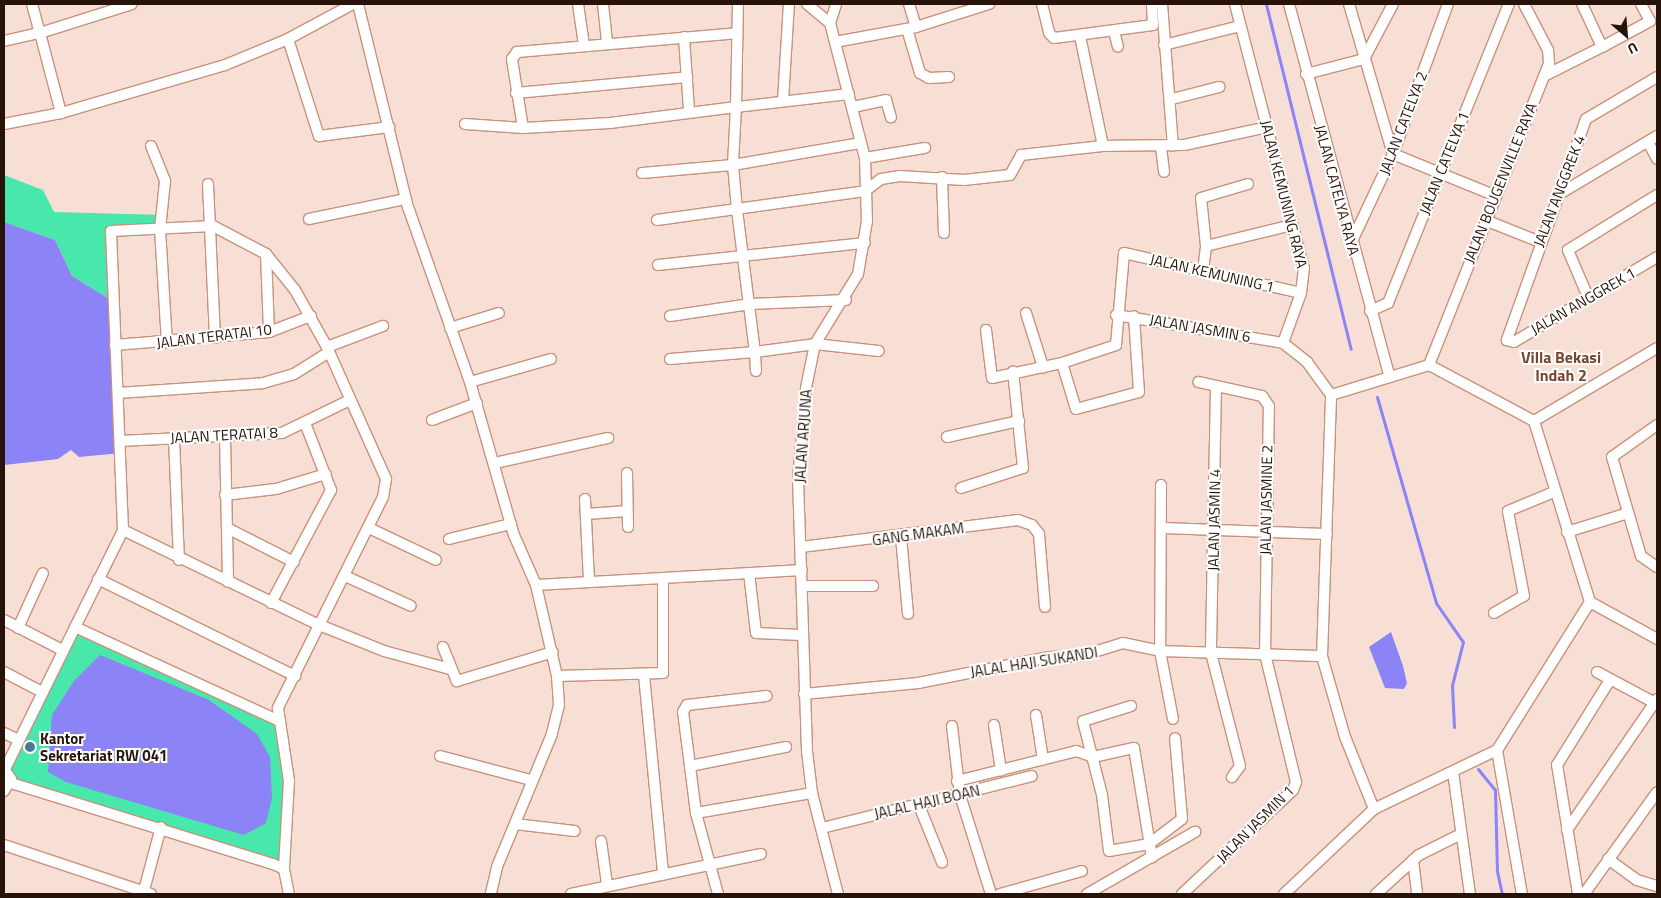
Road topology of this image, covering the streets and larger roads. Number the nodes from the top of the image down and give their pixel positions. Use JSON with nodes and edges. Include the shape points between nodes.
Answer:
{"nodes":[{"id":1,"x":32,"y":4,"type":"edge"},
{"id":2,"x":132,"y":4,"type":"edge"},
{"id":3,"x":353,"y":4,"type":"edge"},
{"id":4,"x":358,"y":4,"type":"edge"},
{"id":5,"x":578,"y":4,"type":"edge"},
{"id":6,"x":603,"y":4,"type":"edge"},
{"id":7,"x":738,"y":4,"type":"edge"},
{"id":8,"x":788,"y":4,"type":"edge"},
{"id":9,"x":807,"y":4,"type":"edge"},
{"id":10,"x":836,"y":4,"type":"edge"},
{"id":11,"x":909,"y":4,"type":"edge"},
{"id":12,"x":989,"y":4,"type":"edge"},
{"id":13,"x":1042,"y":4,"type":"edge"},
{"id":14,"x":1152,"y":4,"type":"edge"},
{"id":15,"x":1162,"y":4,"type":"edge"},
{"id":16,"x":1235,"y":4,"type":"edge"},
{"id":17,"x":1289,"y":4,"type":"edge"},
{"id":18,"x":1349,"y":4,"type":"edge"},
{"id":19,"x":1393,"y":4,"type":"edge"},
{"id":20,"x":1448,"y":4,"type":"edge"},
{"id":21,"x":1509,"y":4,"type":"edge"},
{"id":22,"x":1524,"y":4,"type":"edge"},
{"id":23,"x":1582,"y":4,"type":"edge"},
{"id":24,"x":1641,"y":4,"type":"edge"},
{"id":25,"x":969,"y":6,"type":"edge"},
{"id":26,"x":1653,"y":19,"type":"edge"},
{"id":27,"x":830,"y":23,"type":"junction"},
{"id":28,"x":1240,"y":26,"type":"junction"},
{"id":29,"x":911,"y":28,"type":"junction"},
{"id":30,"x":1114,"y":31,"type":"junction"},
{"id":31,"x":40,"y":33,"type":"junction"},
{"id":32,"x":737,"y":33,"type":"junction"},
{"id":33,"x":1080,"y":36,"type":"junction"},
{"id":34,"x":684,"y":37,"type":"junction"},
{"id":35,"x":288,"y":39,"type":"junction"},
{"id":36,"x":4,"y":41,"type":"edge"},
{"id":37,"x":835,"y":42,"type":"junction"},
{"id":38,"x":607,"y":43,"type":"junction"},
{"id":39,"x":584,"y":45,"type":"junction"},
{"id":40,"x":1164,"y":45,"type":"junction"},
{"id":41,"x":1118,"y":47,"type":"dead end"},
{"id":42,"x":1602,"y":47,"type":"junction"},
{"id":43,"x":1364,"y":59,"type":"junction"},
{"id":44,"x":1306,"y":74,"type":"junction"},
{"id":45,"x":1544,"y":76,"type":"junction"},
{"id":46,"x":687,"y":77,"type":"junction"},
{"id":47,"x":949,"y":77,"type":"dead end"},
{"id":48,"x":1657,"y":77,"type":"edge"},
{"id":49,"x":1219,"y":87,"type":"dead end"},
{"id":50,"x":516,"y":93,"type":"junction"},
{"id":51,"x":849,"y":94,"type":"junction"},
{"id":52,"x":1172,"y":99,"type":"junction"},
{"id":53,"x":783,"y":101,"type":"junction"},
{"id":54,"x":736,"y":107,"type":"junction"},
{"id":55,"x":853,"y":108,"type":"junction"},
{"id":56,"x":689,"y":110,"type":"junction"},
{"id":57,"x":61,"y":113,"type":"junction"},
{"id":58,"x":891,"y":117,"type":"dead end"},
{"id":59,"x":4,"y":124,"type":"edge"},
{"id":60,"x":465,"y":124,"type":"dead end"},
{"id":61,"x":1267,"y":126,"type":"junction"},
{"id":62,"x":389,"y":127,"type":"junction"},
{"id":63,"x":523,"y":128,"type":"junction"},
{"id":64,"x":1657,"y":136,"type":"edge"},
{"id":65,"x":1648,"y":142,"type":"junction"},
{"id":66,"x":861,"y":143,"type":"junction"},
{"id":67,"x":151,"y":146,"type":"dead end"},
{"id":68,"x":1103,"y":146,"type":"junction"},
{"id":69,"x":1173,"y":146,"type":"junction"},
{"id":70,"x":1161,"y":147,"type":"junction"},
{"id":71,"x":925,"y":148,"type":"dead end"},
{"id":72,"x":1393,"y":154,"type":"junction"},
{"id":73,"x":865,"y":158,"type":"junction"},
{"id":74,"x":1657,"y":159,"type":"edge"},
{"id":75,"x":733,"y":165,"type":"junction"},
{"id":76,"x":1164,"y":172,"type":"dead end"},
{"id":77,"x":642,"y":173,"type":"dead end"},
{"id":78,"x":1439,"y":174,"type":"junction"},
{"id":79,"x":942,"y":177,"type":"junction"},
{"id":80,"x":208,"y":184,"type":"dead end"},
{"id":81,"x":1248,"y":184,"type":"dead end"},
{"id":82,"x":865,"y":191,"type":"junction"},
{"id":83,"x":1561,"y":193,"type":"junction"},
{"id":84,"x":1494,"y":195,"type":"junction"},
{"id":85,"x":1657,"y":195,"type":"edge"},
{"id":86,"x":406,"y":199,"type":"junction"},
{"id":87,"x":737,"y":210,"type":"junction"},
{"id":88,"x":309,"y":219,"type":"dead end"},
{"id":89,"x":656,"y":220,"type":"dead end"},
{"id":90,"x":1485,"y":220,"type":"junction"},
{"id":91,"x":1292,"y":225,"type":"junction"},
{"id":92,"x":212,"y":226,"type":"junction"},
{"id":93,"x":160,"y":229,"type":"junction"},
{"id":94,"x":944,"y":233,"type":"dead end"},
{"id":95,"x":1352,"y":241,"type":"junction"},
{"id":96,"x":1540,"y":242,"type":"junction"},
{"id":97,"x":865,"y":243,"type":"junction"},
{"id":98,"x":1206,"y":246,"type":"junction"},
{"id":99,"x":266,"y":254,"type":"junction"},
{"id":100,"x":744,"y":257,"type":"junction"},
{"id":101,"x":1657,"y":257,"type":"edge"},
{"id":102,"x":658,"y":265,"type":"dead end"},
{"id":103,"x":1203,"y":271,"type":"junction"},
{"id":104,"x":1301,"y":293,"type":"junction"},
{"id":105,"x":1588,"y":298,"type":"junction"},
{"id":106,"x":846,"y":300,"type":"junction"},
{"id":107,"x":750,"y":304,"type":"junction"},
{"id":108,"x":1370,"y":311,"type":"junction"},
{"id":109,"x":499,"y":313,"type":"dead end"},
{"id":110,"x":1026,"y":313,"type":"dead end"},
{"id":111,"x":1116,"y":315,"type":"junction"},
{"id":112,"x":311,"y":316,"type":"junction"},
{"id":113,"x":670,"y":316,"type":"dead end"},
{"id":114,"x":1134,"y":316,"type":"junction"},
{"id":115,"x":383,"y":326,"type":"dead end"},
{"id":116,"x":450,"y":328,"type":"junction"},
{"id":117,"x":986,"y":330,"type":"dead end"},
{"id":118,"x":269,"y":332,"type":"junction"},
{"id":119,"x":215,"y":338,"type":"junction"},
{"id":120,"x":1508,"y":341,"type":"joint"},
{"id":121,"x":166,"y":343,"type":"junction"},
{"id":122,"x":1284,"y":343,"type":"junction"},
{"id":123,"x":815,"y":344,"type":"junction"},
{"id":124,"x":115,"y":345,"type":"junction"},
{"id":125,"x":1135,"y":345,"type":"junction"},
{"id":126,"x":1116,"y":346,"type":"junction"},
{"id":127,"x":1657,"y":348,"type":"edge"},
{"id":128,"x":327,"y":350,"type":"junction"},
{"id":129,"x":879,"y":351,"type":"dead end"},
{"id":130,"x":755,"y":352,"type":"junction"},
{"id":131,"x":551,"y":359,"type":"dead end"},
{"id":132,"x":670,"y":359,"type":"dead end"},
{"id":133,"x":1062,"y":363,"type":"junction"},
{"id":134,"x":1429,"y":365,"type":"junction"},
{"id":135,"x":1043,"y":367,"type":"junction"},
{"id":136,"x":756,"y":372,"type":"dead end"},
{"id":137,"x":1013,"y":372,"type":"junction"},
{"id":138,"x":1389,"y":374,"type":"junction"},
{"id":139,"x":470,"y":382,"type":"junction"},
{"id":140,"x":1199,"y":382,"type":"dead end"},
{"id":141,"x":1216,"y":386,"type":"junction"},
{"id":142,"x":118,"y":392,"type":"junction"},
{"id":143,"x":1331,"y":395,"type":"junction"},
{"id":144,"x":350,"y":400,"type":"junction"},
{"id":145,"x":477,"y":403,"type":"junction"},
{"id":146,"x":432,"y":420,"type":"dead end"},
{"id":147,"x":1020,"y":421,"type":"junction"},
{"id":148,"x":1534,"y":421,"type":"junction"},
{"id":149,"x":305,"y":423,"type":"junction"},
{"id":150,"x":1657,"y":427,"type":"edge"},
{"id":151,"x":225,"y":436,"type":"junction"},
{"id":152,"x":174,"y":437,"type":"junction"},
{"id":153,"x":947,"y":437,"type":"dead end"},
{"id":154,"x":608,"y":438,"type":"dead end"},
{"id":155,"x":120,"y":441,"type":"junction"},
{"id":156,"x":495,"y":463,"type":"junction"},
{"id":157,"x":326,"y":474,"type":"junction"},
{"id":158,"x":627,"y":474,"type":"dead end"},
{"id":159,"x":1161,"y":485,"type":"dead end"},
{"id":160,"x":961,"y":488,"type":"dead end"},
{"id":161,"x":1554,"y":492,"type":"junction"},
{"id":162,"x":225,"y":495,"type":"junction"},
{"id":163,"x":585,"y":499,"type":"dead end"},
{"id":164,"x":627,"y":511,"type":"junction"},
{"id":165,"x":1628,"y":513,"type":"junction"},
{"id":166,"x":587,"y":514,"type":"junction"},
{"id":167,"x":511,"y":524,"type":"junction"},
{"id":168,"x":227,"y":528,"type":"junction"},
{"id":169,"x":368,"y":528,"type":"junction"},
{"id":170,"x":628,"y":528,"type":"dead end"},
{"id":171,"x":1162,"y":528,"type":"junction"},
{"id":172,"x":123,"y":530,"type":"junction"},
{"id":173,"x":1213,"y":532,"type":"junction"},
{"id":174,"x":1567,"y":532,"type":"junction"},
{"id":175,"x":1265,"y":534,"type":"junction"},
{"id":176,"x":1327,"y":534,"type":"junction"},
{"id":177,"x":901,"y":537,"type":"junction"},
{"id":178,"x":448,"y":539,"type":"dead end"},
{"id":179,"x":802,"y":547,"type":"junction"},
{"id":180,"x":179,"y":560,"type":"junction"},
{"id":181,"x":436,"y":560,"type":"dead end"},
{"id":182,"x":294,"y":562,"type":"junction"},
{"id":183,"x":1657,"y":567,"type":"edge"},
{"id":184,"x":802,"y":570,"type":"junction"},
{"id":185,"x":43,"y":573,"type":"dead end"},
{"id":186,"x":749,"y":573,"type":"junction"},
{"id":187,"x":345,"y":576,"type":"junction"},
{"id":188,"x":663,"y":578,"type":"junction"},
{"id":189,"x":98,"y":580,"type":"junction"},
{"id":190,"x":228,"y":582,"type":"junction"},
{"id":191,"x":589,"y":582,"type":"junction"},
{"id":192,"x":536,"y":585,"type":"junction"},
{"id":193,"x":802,"y":586,"type":"junction"},
{"id":194,"x":873,"y":586,"type":"dead end"},
{"id":195,"x":1590,"y":602,"type":"junction"},
{"id":196,"x":271,"y":603,"type":"junction"},
{"id":197,"x":411,"y":606,"type":"dead end"},
{"id":198,"x":1045,"y":607,"type":"dead end"},
{"id":199,"x":1494,"y":613,"type":"dead end"},
{"id":200,"x":908,"y":614,"type":"dead end"},
{"id":201,"x":4,"y":620,"type":"edge"},
{"id":202,"x":317,"y":624,"type":"junction"},
{"id":203,"x":74,"y":627,"type":"junction"},
{"id":204,"x":18,"y":628,"type":"junction"},
{"id":205,"x":802,"y":635,"type":"junction"},
{"id":206,"x":1657,"y":639,"type":"edge"},
{"id":207,"x":443,"y":647,"type":"dead end"},
{"id":208,"x":62,"y":650,"type":"junction"},
{"id":209,"x":1160,"y":651,"type":"junction"},
{"id":210,"x":553,"y":652,"type":"junction"},
{"id":211,"x":1210,"y":653,"type":"junction"},
{"id":212,"x":1265,"y":654,"type":"junction"},
{"id":213,"x":1322,"y":656,"type":"junction"},
{"id":214,"x":450,"y":669,"type":"junction"},
{"id":215,"x":4,"y":672,"type":"edge"},
{"id":216,"x":1597,"y":672,"type":"dead end"},
{"id":217,"x":644,"y":675,"type":"junction"},
{"id":218,"x":295,"y":676,"type":"junction"},
{"id":219,"x":557,"y":676,"type":"junction"},
{"id":220,"x":1610,"y":680,"type":"junction"},
{"id":221,"x":40,"y":691,"type":"junction"},
{"id":222,"x":804,"y":694,"type":"junction"},
{"id":223,"x":766,"y":696,"type":"dead end"},
{"id":224,"x":1657,"y":702,"type":"edge"},
{"id":225,"x":1131,"y":706,"type":"dead end"},
{"id":226,"x":1036,"y":715,"type":"dead end"},
{"id":227,"x":1173,"y":719,"type":"dead end"},
{"id":228,"x":279,"y":721,"type":"junction"},
{"id":229,"x":952,"y":726,"type":"dead end"},
{"id":230,"x":994,"y":726,"type":"dead end"},
{"id":231,"x":4,"y":733,"type":"edge"},
{"id":232,"x":1175,"y":738,"type":"dead end"},
{"id":233,"x":17,"y":739,"type":"junction"},
{"id":234,"x":786,"y":747,"type":"dead end"},
{"id":235,"x":1497,"y":750,"type":"junction"},
{"id":236,"x":440,"y":756,"type":"dead end"},
{"id":237,"x":1093,"y":757,"type":"junction"},
{"id":238,"x":1043,"y":759,"type":"junction"},
{"id":239,"x":690,"y":766,"type":"junction"},
{"id":240,"x":4,"y":769,"type":"edge"},
{"id":241,"x":1001,"y":770,"type":"junction"},
{"id":242,"x":1453,"y":772,"type":"junction"},
{"id":243,"x":1032,"y":776,"type":"dead end"},
{"id":244,"x":1232,"y":777,"type":"dead end"},
{"id":245,"x":531,"y":780,"type":"junction"},
{"id":246,"x":958,"y":781,"type":"junction"},
{"id":247,"x":11,"y":783,"type":"junction"},
{"id":248,"x":4,"y":791,"type":"edge"},
{"id":249,"x":1657,"y":792,"type":"edge"},
{"id":250,"x":812,"y":793,"type":"junction"},
{"id":251,"x":960,"y":795,"type":"junction"},
{"id":252,"x":918,"y":803,"type":"junction"},
{"id":253,"x":1374,"y":809,"type":"junction"},
{"id":254,"x":696,"y":813,"type":"junction"},
{"id":255,"x":515,"y":824,"type":"junction"},
{"id":256,"x":161,"y":828,"type":"junction"},
{"id":257,"x":822,"y":828,"type":"junction"},
{"id":258,"x":1567,"y":830,"type":"junction"},
{"id":259,"x":575,"y":831,"type":"dead end"},
{"id":260,"x":1196,"y":832,"type":"dead end"},
{"id":261,"x":1461,"y":834,"type":"junction"},
{"id":262,"x":601,"y":841,"type":"dead end"},
{"id":263,"x":4,"y":844,"type":"edge"},
{"id":264,"x":1151,"y":851,"type":"junction"},
{"id":265,"x":761,"y":854,"type":"dead end"},
{"id":266,"x":1608,"y":859,"type":"junction"},
{"id":267,"x":1413,"y":860,"type":"junction"},
{"id":268,"x":942,"y":862,"type":"dead end"},
{"id":269,"x":712,"y":865,"type":"junction"},
{"id":270,"x":284,"y":870,"type":"junction"},
{"id":271,"x":1082,"y":872,"type":"dead end"},
{"id":272,"x":663,"y":874,"type":"junction"},
{"id":273,"x":608,"y":884,"type":"junction"},
{"id":274,"x":1657,"y":886,"type":"edge"},
{"id":275,"x":146,"y":894,"type":"edge"},
{"id":276,"x":289,"y":894,"type":"edge"},
{"id":277,"x":491,"y":894,"type":"edge"},
{"id":278,"x":570,"y":894,"type":"edge"},
{"id":279,"x":718,"y":894,"type":"edge"},
{"id":280,"x":838,"y":894,"type":"edge"},
{"id":281,"x":991,"y":894,"type":"edge"},
{"id":282,"x":1000,"y":894,"type":"edge"},
{"id":283,"x":1087,"y":894,"type":"edge"},
{"id":284,"x":1182,"y":894,"type":"edge"},
{"id":285,"x":1284,"y":894,"type":"edge"},
{"id":286,"x":1376,"y":894,"type":"edge"},
{"id":287,"x":1417,"y":894,"type":"edge"},
{"id":288,"x":1470,"y":894,"type":"edge"},
{"id":289,"x":1522,"y":894,"type":"edge"},
{"id":290,"x":1578,"y":894,"type":"edge"},
{"id":291,"x":1584,"y":894,"type":"edge"}],
"edges":[{"from":1,"to":31,"type":"street"},
{"from":2,"to":31,"type":"street"},
{"from":3,"to":35,"type":"street"},
{"from":4,"to":62,"type":"street"},
{"from":5,"to":39,"type":"street"},
{"from":6,"to":38,"type":"street"},
{"from":7,"to":32,"type":"street"},
{"from":8,"to":53,"type":"street"},
{"from":9,"to":27,"type":"street"},
{"from":10,"to":27,"type":"street"},
{"from":11,"to":29,"type":"street"},
{"from":12,"to":25,"type":"street"},
{"from":13,"to":33,"type":"street","via":[[1051,36]]},
{"from":14,"to":30,"type":"street","via":[[1153,24]]},
{"from":15,"to":40,"type":"street"},
{"from":16,"to":28,"type":"street","name":"JALAN KEMUNING RAYA"},
{"from":17,"to":44,"type":"street","name":"JALAN CATELYA RAYA"},
{"from":18,"to":43,"type":"street"},
{"from":19,"to":43,"type":"street"},
{"from":20,"to":72,"type":"street","name":"JALAN CATELYA 2"},
{"from":21,"to":78,"type":"street","name":"JALAN CATELYA 1"},
{"from":22,"to":45,"type":"street","name":"JALAN BOUGENVILLE RAYA","via":[[1548,50]]},
{"from":23,"to":42,"type":"street"},
{"from":24,"to":26,"type":"street"},
{"from":25,"to":29,"type":"street"},
{"from":26,"to":42,"type":"street"},
{"from":27,"to":37,"type":"street","name":"JALAN ARJUNA"},
{"from":28,"to":40,"type":"street"},
{"from":28,"to":61,"type":"street","name":"JALAN KEMUNING RAYA"},
{"from":29,"to":37,"type":"street"},
{"from":29,"to":47,"type":"street","via":[[920,73],[929,78]]},
{"from":30,"to":33,"type":"street"},
{"from":30,"to":41,"type":"street"},
{"from":31,"to":36,"type":"street"},
{"from":31,"to":57,"type":"street"},
{"from":32,"to":34,"type":"street"},
{"from":32,"to":54,"type":"street"},
{"from":33,"to":68,"type":"street"},
{"from":34,"to":38,"type":"street"},
{"from":34,"to":46,"type":"street"},
{"from":35,"to":57,"type":"street","via":[[225,65]]},
{"from":35,"to":62,"type":"street","via":[[319,136]]},
{"from":37,"to":51,"type":"street","name":"JALAN ARJUNA"},
{"from":38,"to":39,"type":"street"},
{"from":39,"to":50,"type":"street","via":[[516,52],[512,59]]},
{"from":40,"to":52,"type":"street"},
{"from":42,"to":45,"type":"street"},
{"from":43,"to":44,"type":"street"},
{"from":43,"to":72,"type":"street"},
{"from":44,"to":95,"type":"street","name":"JALAN CATELYA RAYA"},
{"from":45,"to":84,"type":"street","name":"JALAN BOUGENVILLE RAYA"},
{"from":46,"to":50,"type":"street"},
{"from":46,"to":56,"type":"street"},
{"from":48,"to":83,"type":"street","name":"JALAN ANGGREK 4","via":[[1588,117]]},
{"from":49,"to":52,"type":"street"},
{"from":50,"to":63,"type":"street"},
{"from":51,"to":53,"type":"street"},
{"from":51,"to":55,"type":"street","name":"JALAN ARJUNA"},
{"from":52,"to":69,"type":"street"},
{"from":53,"to":54,"type":"street"},
{"from":54,"to":56,"type":"street"},
{"from":54,"to":75,"type":"street"},
{"from":55,"to":58,"type":"street","via":[[886,100]]},
{"from":55,"to":66,"type":"street","name":"JALAN ARJUNA"},
{"from":56,"to":63,"type":"street","via":[[610,123]]},
{"from":57,"to":59,"type":"street"},
{"from":60,"to":63,"type":"street"},
{"from":61,"to":69,"type":"street"},
{"from":61,"to":91,"type":"street","name":"JALAN KEMUNING RAYA"},
{"from":62,"to":86,"type":"street"},
{"from":64,"to":65,"type":"street"},
{"from":65,"to":74,"type":"street"},
{"from":65,"to":83,"type":"street"},
{"from":66,"to":73,"type":"street","name":"JALAN ARJUNA"},
{"from":66,"to":75,"type":"street"},
{"from":67,"to":93,"type":"street","via":[[165,181]]},
{"from":68,"to":70,"type":"street"},
{"from":68,"to":79,"type":"street","via":[[1021,155],[1010,175],[964,180]]},
{"from":69,"to":70,"type":"street"},
{"from":70,"to":76,"type":"street"},
{"from":71,"to":73,"type":"street"},
{"from":72,"to":78,"type":"street"},
{"from":72,"to":95,"type":"street","name":"JALAN CATELYA 2"},
{"from":73,"to":82,"type":"street","name":"JALAN ARJUNA"},
{"from":75,"to":77,"type":"street"},
{"from":75,"to":87,"type":"street"},
{"from":78,"to":84,"type":"street"},
{"from":78,"to":108,"type":"street","name":"JALAN CATELYA 1","via":[[1388,303]]},
{"from":79,"to":82,"type":"street","via":[[890,177]]},
{"from":79,"to":94,"type":"street"},
{"from":80,"to":92,"type":"street"},
{"from":81,"to":98,"type":"street","via":[[1201,198]]},
{"from":82,"to":87,"type":"street"},
{"from":82,"to":97,"type":"street","name":"JALAN ARJUNA"},
{"from":83,"to":96,"type":"street","name":"JALAN ANGGREK 4"},
{"from":84,"to":90,"type":"street","name":"JALAN BOUGENVILLE RAYA"},
{"from":85,"to":105,"type":"street","via":[[1568,250]]},
{"from":86,"to":88,"type":"street"},
{"from":86,"to":116,"type":"street"},
{"from":87,"to":89,"type":"street"},
{"from":87,"to":100,"type":"street"},
{"from":90,"to":96,"type":"street"},
{"from":90,"to":134,"type":"street","name":"JALAN BOUGENVILLE RAYA"},
{"from":91,"to":98,"type":"street"},
{"from":91,"to":104,"type":"street","name":"JALAN KEMUNING RAYA","via":[[1304,268]]},
{"from":92,"to":93,"type":"street"},
{"from":92,"to":99,"type":"street"},
{"from":92,"to":119,"type":"street"},
{"from":93,"to":121,"type":"street"},
{"from":93,"to":124,"type":"street","via":[[111,231]]},
{"from":95,"to":108,"type":"street","name":"JALAN CATELYA RAYA"},
{"from":96,"to":120,"type":"street","name":"JALAN ANGGREK 4"},
{"from":97,"to":100,"type":"street"},
{"from":97,"to":106,"type":"street","name":"JALAN ARJUNA","via":[[858,274]]},
{"from":98,"to":103,"type":"street"},
{"from":99,"to":112,"type":"street"},
{"from":99,"to":118,"type":"street"},
{"from":100,"to":102,"type":"street"},
{"from":100,"to":107,"type":"street"},
{"from":101,"to":105,"type":"street","name":"JALAN ANGGREK 1"},
{"from":103,"to":104,"type":"street","name":"JALAN KEMUNING 1"},
{"from":103,"to":111,"type":"street","name":"JALAN KEMUNING 1","via":[[1122,253]]},
{"from":104,"to":122,"type":"street","name":"JALAN KEMUNING RAYA"},
{"from":105,"to":120,"type":"street","name":"JALAN ANGGREK 1"},
{"from":106,"to":107,"type":"street"},
{"from":106,"to":123,"type":"street","name":"JALAN ARJUNA"},
{"from":107,"to":113,"type":"street"},
{"from":107,"to":130,"type":"street"},
{"from":108,"to":138,"type":"street","name":"JALAN CATELYA RAYA"},
{"from":109,"to":116,"type":"street"},
{"from":110,"to":135,"type":"street"},
{"from":111,"to":114,"type":"street","name":"JALAN JASMIN 6"},
{"from":111,"to":126,"type":"street"},
{"from":112,"to":118,"type":"street","name":"JALAN TERATAI 10"},
{"from":112,"to":128,"type":"street"},
{"from":114,"to":122,"type":"street","name":"JALAN JASMIN 6"},
{"from":114,"to":125,"type":"street"},
{"from":115,"to":128,"type":"street"},
{"from":116,"to":139,"type":"street"},
{"from":117,"to":137,"type":"street","via":[[990,376]]},
{"from":118,"to":119,"type":"street","name":"JALAN TERATAI 10"},
{"from":119,"to":121,"type":"street","name":"JALAN TERATAI 10"},
{"from":121,"to":124,"type":"street","name":"JALAN TERATAI 10"},
{"from":122,"to":143,"type":"street","via":[[1307,362]]},
{"from":123,"to":129,"type":"street"},
{"from":123,"to":130,"type":"street"},
{"from":123,"to":179,"type":"street","name":"JALAN ARJUNA","via":[[802,418]]},
{"from":124,"to":142,"type":"street"},
{"from":125,"to":126,"type":"street"},
{"from":125,"to":133,"type":"street","via":[[1140,392],[1078,410],[1072,406]]},
{"from":126,"to":133,"type":"street"},
{"from":127,"to":148,"type":"street"},
{"from":128,"to":142,"type":"street","via":[[294,374],[263,383]]},
{"from":128,"to":144,"type":"street"},
{"from":130,"to":132,"type":"street"},
{"from":130,"to":136,"type":"street"},
{"from":131,"to":139,"type":"street"},
{"from":133,"to":135,"type":"street"},
{"from":134,"to":138,"type":"street"},
{"from":134,"to":148,"type":"street"},
{"from":135,"to":137,"type":"street"},
{"from":137,"to":147,"type":"street"},
{"from":138,"to":143,"type":"street"},
{"from":139,"to":145,"type":"street"},
{"from":140,"to":141,"type":"street","name":"JALAN JASMINE 2"},
{"from":141,"to":173,"type":"street","name":"JALAN JASMIN 4"},
{"from":141,"to":175,"type":"street","name":"JALAN JASMINE 2","via":[[1262,396],[1268,403]]},
{"from":142,"to":155,"type":"street"},
{"from":143,"to":176,"type":"street"},
{"from":144,"to":149,"type":"street","name":"JALAN TERATAI 8"},
{"from":144,"to":169,"type":"street","via":[[386,479],[386,490]]},
{"from":145,"to":146,"type":"street"},
{"from":145,"to":156,"type":"street"},
{"from":147,"to":153,"type":"street"},
{"from":147,"to":160,"type":"street","via":[[1021,470]]},
{"from":148,"to":161,"type":"street"},
{"from":149,"to":151,"type":"street","name":"JALAN TERATAI 8","via":[[282,433]]},
{"from":149,"to":157,"type":"street"},
{"from":150,"to":165,"type":"street","via":[[1613,454]]},
{"from":151,"to":152,"type":"street","name":"JALAN TERATAI 8"},
{"from":151,"to":162,"type":"street"},
{"from":152,"to":155,"type":"street","name":"JALAN TERATAI 8"},
{"from":152,"to":180,"type":"street"},
{"from":154,"to":156,"type":"street"},
{"from":155,"to":172,"type":"street"},
{"from":156,"to":167,"type":"street"},
{"from":157,"to":162,"type":"street","via":[[276,489]]},
{"from":157,"to":182,"type":"street","via":[[331,490]]},
{"from":158,"to":164,"type":"street"},
{"from":159,"to":171,"type":"street"},
{"from":161,"to":174,"type":"street"},
{"from":161,"to":199,"type":"street","via":[[1508,510],[1524,596]]},
{"from":162,"to":168,"type":"street"},
{"from":163,"to":166,"type":"street"},
{"from":164,"to":166,"type":"street"},
{"from":164,"to":170,"type":"street"},
{"from":165,"to":174,"type":"street"},
{"from":165,"to":183,"type":"street","via":[[1641,556]]},
{"from":166,"to":191,"type":"street"},
{"from":167,"to":178,"type":"street"},
{"from":167,"to":192,"type":"street"},
{"from":168,"to":182,"type":"street"},
{"from":168,"to":190,"type":"street"},
{"from":169,"to":181,"type":"street"},
{"from":169,"to":187,"type":"street"},
{"from":171,"to":173,"type":"street"},
{"from":171,"to":209,"type":"street"},
{"from":172,"to":180,"type":"street"},
{"from":172,"to":189,"type":"street"},
{"from":173,"to":175,"type":"street"},
{"from":173,"to":211,"type":"street","name":"JALAN JASMIN 4"},
{"from":174,"to":195,"type":"street"},
{"from":175,"to":176,"type":"street"},
{"from":175,"to":212,"type":"street","name":"JALAN JASMINE 2"},
{"from":176,"to":213,"type":"street"},
{"from":177,"to":179,"type":"street","name":"GANG MAKAM"},
{"from":177,"to":198,"type":"street","name":"GANG MAKAM","via":[[1018,520],[1032,525],[1040,539]]},
{"from":177,"to":200,"type":"street"},
{"from":179,"to":184,"type":"street","name":"JALAN ARJUNA"},
{"from":180,"to":190,"type":"street"},
{"from":182,"to":196,"type":"street"},
{"from":184,"to":186,"type":"street"},
{"from":184,"to":193,"type":"street","name":"JALAN ARJUNA"},
{"from":185,"to":204,"type":"street"},
{"from":186,"to":188,"type":"street"},
{"from":186,"to":205,"type":"street","via":[[756,633]]},
{"from":187,"to":197,"type":"street"},
{"from":187,"to":202,"type":"street"},
{"from":188,"to":191,"type":"street"},
{"from":188,"to":217,"type":"street","via":[[665,671]]},
{"from":189,"to":203,"type":"street"},
{"from":189,"to":218,"type":"street"},
{"from":190,"to":196,"type":"street"},
{"from":191,"to":192,"type":"street"},
{"from":192,"to":210,"type":"street"},
{"from":193,"to":194,"type":"street"},
{"from":193,"to":205,"type":"street","name":"JALAN ARJUNA"},
{"from":195,"to":206,"type":"street"},
{"from":195,"to":235,"type":"street"},
{"from":196,"to":202,"type":"street"},
{"from":201,"to":204,"type":"street"},
{"from":202,"to":214,"type":"street","via":[[384,651]]},
{"from":202,"to":218,"type":"street"},
{"from":203,"to":208,"type":"street"},
{"from":203,"to":228,"type":"street"},
{"from":204,"to":208,"type":"street"},
{"from":205,"to":222,"type":"street","name":"JALAN ARJUNA"},
{"from":207,"to":214,"type":"street"},
{"from":208,"to":221,"type":"street"},
{"from":209,"to":211,"type":"street","name":"JALAL HAJI SUKANDI"},
{"from":209,"to":222,"type":"street","name":"JALAL HAJI SUKANDI","via":[[1123,643],[1081,656],[1050,657],[918,683]]},
{"from":209,"to":227,"type":"street"},
{"from":210,"to":214,"type":"street","via":[[457,681]]},
{"from":210,"to":219,"type":"street"},
{"from":211,"to":212,"type":"street","name":"JALAL HAJI SUKANDI"},
{"from":211,"to":244,"type":"street","name":"JALAN JASMIN 4","via":[[1240,766]]},
{"from":212,"to":213,"type":"street","name":"JALAL HAJI SUKANDI"},
{"from":212,"to":284,"type":"street","name":"JALAN JASMIN 1","via":[[1296,785]]},
{"from":213,"to":253,"type":"street","via":[[1345,737]]},
{"from":215,"to":221,"type":"street"},
{"from":216,"to":220,"type":"street"},
{"from":217,"to":219,"type":"street"},
{"from":217,"to":272,"type":"street"},
{"from":218,"to":228,"type":"street","via":[[278,708]]},
{"from":219,"to":245,"type":"street","via":[[559,705],[552,734]]},
{"from":220,"to":224,"type":"street"},
{"from":220,"to":258,"type":"street","via":[[1558,760]]},
{"from":221,"to":233,"type":"street"},
{"from":222,"to":250,"type":"street","name":"JALAN ARJUNA"},
{"from":223,"to":239,"type":"street","via":[[688,705],[683,712]]},
{"from":224,"to":258,"type":"street"},
{"from":225,"to":237,"type":"street","via":[[1085,718]]},
{"from":226,"to":238,"type":"street"},
{"from":228,"to":270,"type":"street","via":[[285,736],[289,781]]},
{"from":229,"to":246,"type":"street"},
{"from":230,"to":241,"type":"street"},
{"from":231,"to":233,"type":"street"},
{"from":232,"to":264,"type":"street","via":[[1183,817]]},
{"from":233,"to":240,"type":"street"},
{"from":234,"to":239,"type":"street"},
{"from":235,"to":242,"type":"street"},
{"from":235,"to":289,"type":"street"},
{"from":236,"to":245,"type":"street"},
{"from":237,"to":238,"type":"street","via":[[1076,751]]},
{"from":237,"to":264,"type":"street","via":[[1102,795],[1105,845],[1109,850]]},
{"from":237,"to":264,"type":"street","via":[[1136,750]]},
{"from":238,"to":241,"type":"street"},
{"from":239,"to":254,"type":"street"},
{"from":240,"to":247,"type":"street"},
{"from":241,"to":246,"type":"street"},
{"from":242,"to":253,"type":"street"},
{"from":242,"to":261,"type":"street"},
{"from":243,"to":251,"type":"street","name":"JALAL HAJI BOAN"},
{"from":245,"to":255,"type":"street"},
{"from":246,"to":251,"type":"street"},
{"from":247,"to":248,"type":"street"},
{"from":247,"to":256,"type":"street"},
{"from":249,"to":266,"type":"street"},
{"from":250,"to":254,"type":"street"},
{"from":250,"to":257,"type":"street","name":"JALAN ARJUNA"},
{"from":251,"to":252,"type":"street","name":"JALAL HAJI BOAN"},
{"from":251,"to":281,"type":"street"},
{"from":252,"to":257,"type":"street","name":"JALAL HAJI BOAN"},
{"from":252,"to":268,"type":"street"},
{"from":253,"to":285,"type":"street"},
{"from":254,"to":269,"type":"street"},
{"from":255,"to":259,"type":"street"},
{"from":255,"to":277,"type":"street"},
{"from":256,"to":270,"type":"street"},
{"from":256,"to":275,"type":"street"},
{"from":257,"to":280,"type":"street","name":"JALAN ARJUNA"},
{"from":258,"to":290,"type":"street"},
{"from":260,"to":264,"type":"street"},
{"from":261,"to":267,"type":"street"},
{"from":261,"to":288,"type":"street"},
{"from":262,"to":273,"type":"street"},
{"from":263,"to":275,"type":"street"},
{"from":264,"to":283,"type":"street"},
{"from":265,"to":269,"type":"street"},
{"from":266,"to":274,"type":"street","via":[[1637,880]]},
{"from":266,"to":291,"type":"street"},
{"from":267,"to":286,"type":"street"},
{"from":267,"to":287,"type":"street"},
{"from":269,"to":272,"type":"street"},
{"from":269,"to":279,"type":"street"},
{"from":270,"to":276,"type":"street"},
{"from":271,"to":282,"type":"street"},
{"from":272,"to":273,"type":"street"},
{"from":273,"to":278,"type":"street"}]}
